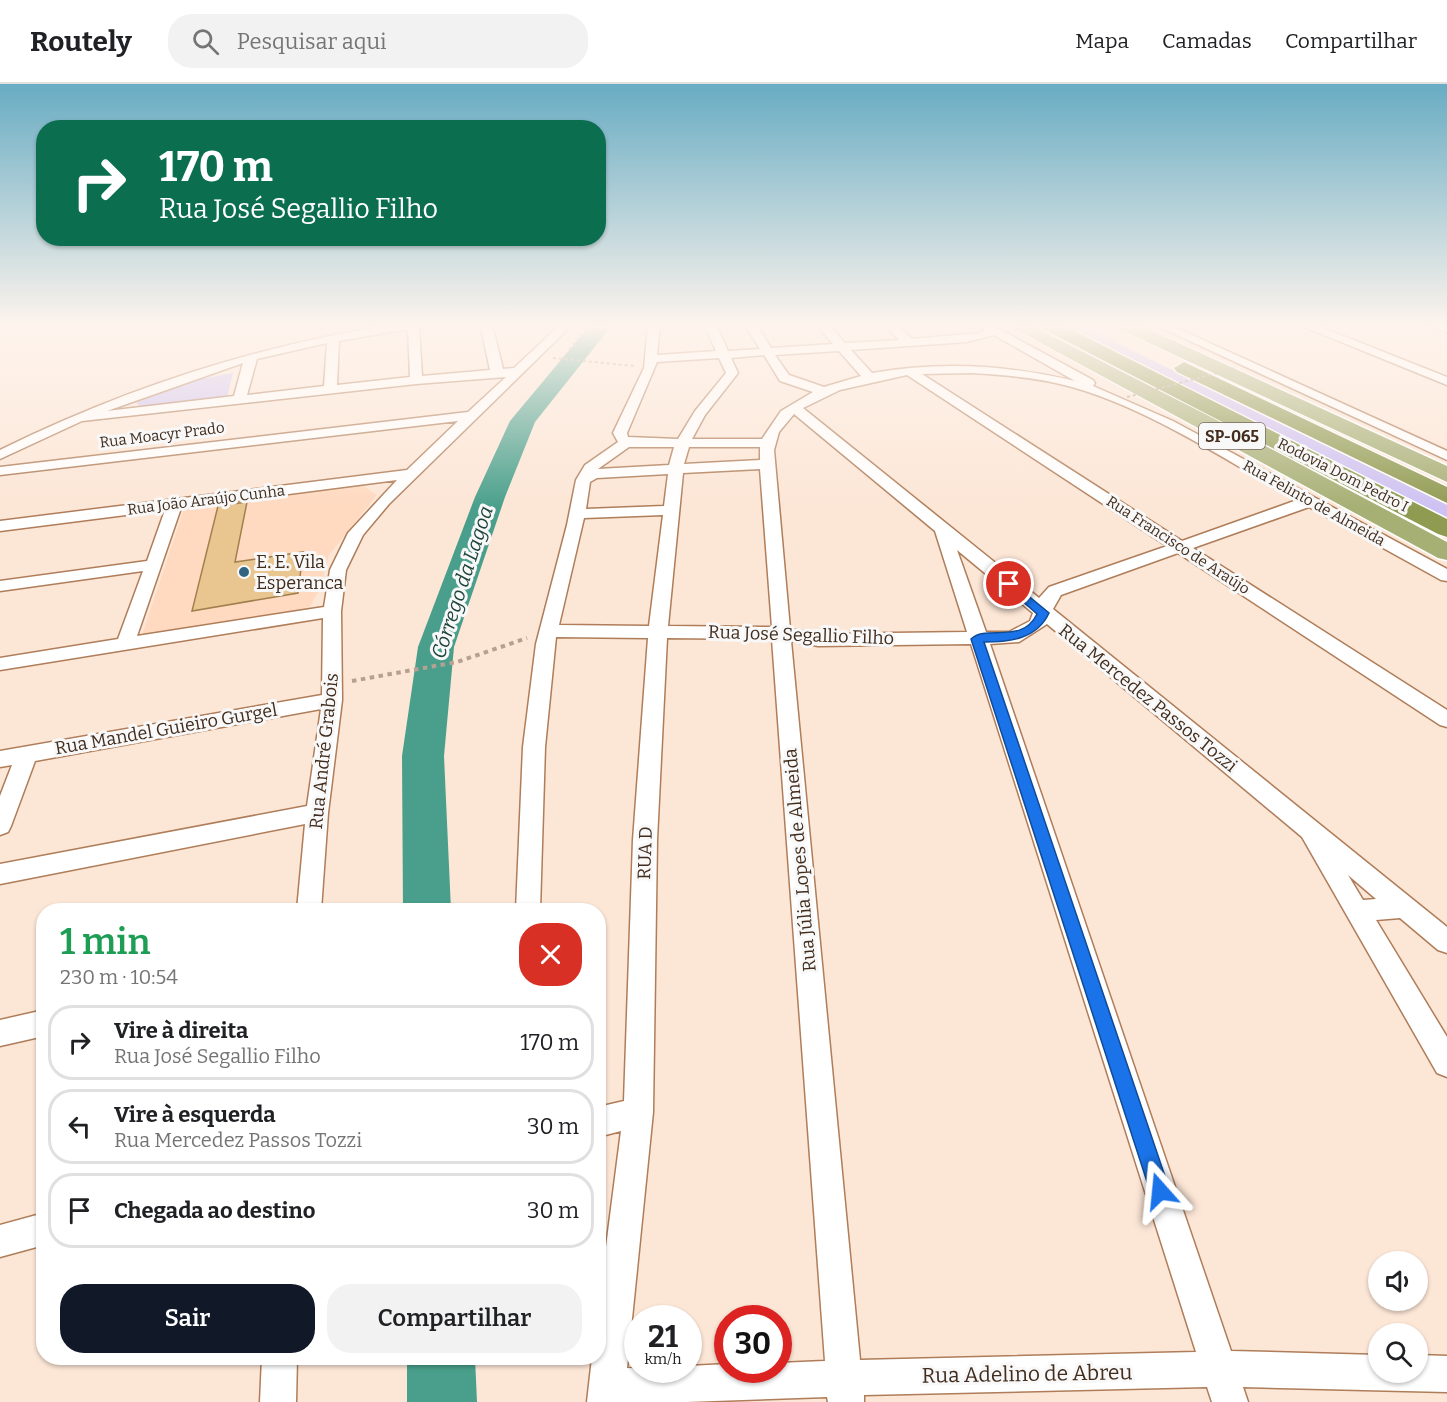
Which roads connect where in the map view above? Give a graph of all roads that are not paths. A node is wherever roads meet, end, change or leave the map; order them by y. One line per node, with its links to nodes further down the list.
1 (159, 386): 24 (street)
2 (243, 386): 21 (street)
3 (330, 386): 18 (street)
4 (369, 386): 18 (street)
5 (502, 386): 23 (street, Rua André Grabois)
6 (640, 386): 25 (street)
7 (721, 386): 26 (street, RUA D)
8 (809, 386): 19 (street)
9 (840, 386): 19 (street)
10 (931, 386): 43 (street, Rua Francisco de Araújo)
11 (1073, 386): 20 (street, Rua Felinto de Almeida)
12 (1092, 386): 20 (street)
13 (1136, 386): 44 (highway, SP-065)
14 (1167, 386): 42 (highway, Rodovia Dom Pedro I / SP-065)
15 (1219, 386): 35 (highway, Rodovia Dom Pedro I / SP-065)
16 (1254, 386): 33 (highway)
17 (1293, 386): 29 (street)
18 (330, 390): 21 (street)
19 (824, 390): 22 (street)
20 (1107, 395): 36 (street, Rua Felinto de Almeida)
21 (239, 400): 24 (street)
22 (794, 407): 27 (street); 40 (street, Rua Mercedez Passos Tozzi)
23 (471, 416): 31 (street, Rua Moacyr Prado); 32 (street, Rua André Grabois)
24 (76, 418): 28 (street)
25 (626, 443): 26 (street); 34 (street)
26 (682, 443): 27 (street); 30 (street, RUA D)
27 (767, 453): 30 (street); 52 (street, Rua Júlia Lopes de Almeida)
28 (0, 455)
29 (1447, 456)
30 (677, 468): 34 (street); 38 (street, RUA D)
31 (0, 471)
32 (412, 474): 37 (street, Rua João Araújo Cunha); 48 (street, Rua André Grabois)
33 (1447, 476)
34 (584, 478): 39 (street)
35 (1447, 496)
36 (1310, 501): 43 (street, Rua José Segallio Filho); 46 (street, Rua Felinto de Almeida)
37 (176, 504): 41 (street, Rua João Araújo Cunha); 45 (street)
38 (672, 510): 39 (street); 51 (street, RUA D)
39 (577, 514): 50 (street)
40 (941, 525): 49 (street, Rua Mercedez Passos Tozzi); 53 (street)
41 (0, 526)
42 (1447, 529)
43 (1180, 546): 49 (street, Rua José Segallio Filho); 57 (street, Rua Francisco de Araújo)
44 (1447, 552)
45 (152, 565): 47 (street); 54 (street)
46 (1447, 576)
47 (0, 586)
48 (332, 611): 54 (street); 56 (street, Rua André Grabois)
49 (1043, 613): 53 (street, Rua José Segallio Filho); 61 (street, Rua Mercedez Passos Tozzi)
50 (548, 631): 51 (street, Rua José Segallio Filho); 65 (street)
51 (658, 631): 52 (street, Rua José Segallio Filho); 72 (street, RUA D)
52 (780, 633): 53 (street, Rua José Segallio Filho); 79 (street, Rua Júlia Lopes de Almeida)
53 (977, 639): 77 (street)
54 (125, 645): 55 (street)
55 (0, 664)
56 (332, 692): 58 (street, Rua Mandel Guieiro Gurgel); 60 (street, Rua André Grabois)
57 (1447, 720)
58 (27, 754): 59 (street, Rua Mandel Guieiro Gurgel); 62 (street)
59 (0, 759)
60 (317, 813): 63 (street); 64 (street, Rua André Grabois)
61 (1305, 825): 66 (street, Rua Mercedez Passos Tozzi); 67 (street)
62 (0, 826)
63 (0, 874)
64 (310, 903)
65 (528, 903)
66 (1405, 907): 67 (street); 68 (street, Rua Mercedez Passos Tozzi)
67 (1356, 911): 71 (street)
68 (1447, 942)
69 (36, 1025): 70 (street)
70 (0, 1033)
71 (1447, 1063)
72 (638, 1112): 73 (street); 80 (street, RUA D)
73 (606, 1120)
74 (36, 1231): 75 (street)
75 (0, 1241)
76 (280, 1365): 81 (street)
77 (1219, 1369): 78 (street, Rua Adelino de Abreu); 79 (street, Rua Adelino de Abreu); 82 (street)
78 (1447, 1374)
79 (845, 1390): 80 (street, Rua Adelino de Abreu)
80 (606, 1395)
81 (278, 1402)
82 (1230, 1402)

